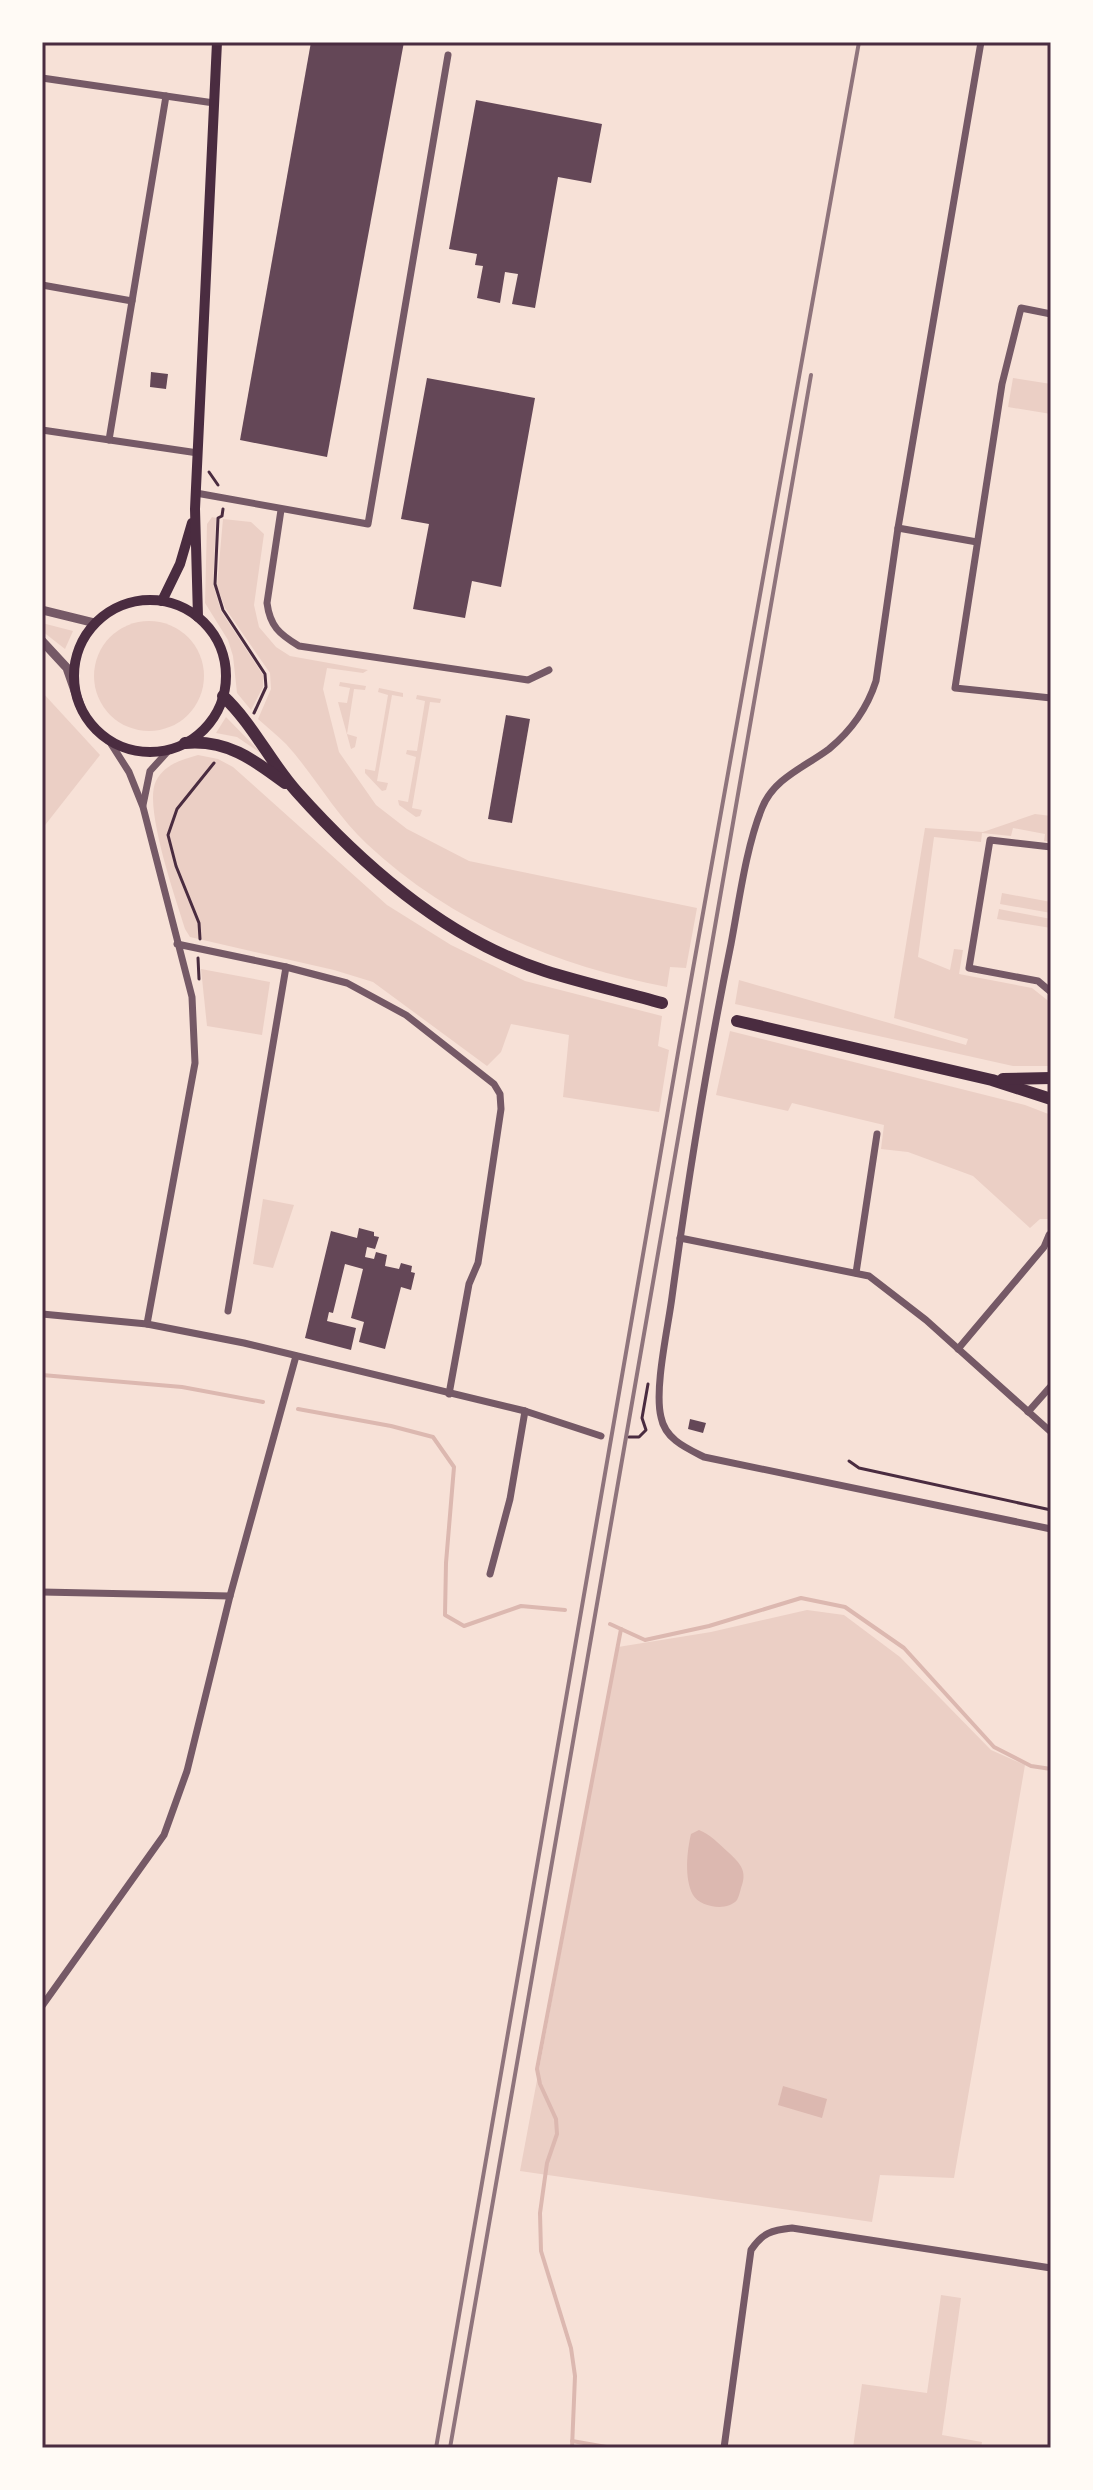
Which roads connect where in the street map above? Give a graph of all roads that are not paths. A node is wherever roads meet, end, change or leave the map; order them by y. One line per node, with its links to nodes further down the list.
1 (217, 42): 6 (main road)
2 (981, 42): 16 (street)
3 (448, 55): 15 (street)
4 (42, 78): 5 (street)
5 (166, 96): 6 (street); 8 (street)
6 (214, 103): 12 (main road)
7 (42, 285): 8 (street)
8 (132, 301): 11 (street)
9 (1051, 314): 17 (street)
10 (42, 430): 11 (street)
11 (109, 440): 12 (street)
12 (198, 453): 13 (main road)
13 (196, 493): 14 (main road); 15 (street)
14 (195, 509): 18 (main road); 20 (main road)
15 (281, 510): 23 (street)
16 (898, 528): 17 (street); 43 (street)
17 (977, 542): 25 (street)
18 (162, 601): 20 (main road); 21 (main road)
19 (42, 610): 21 (street)
20 (198, 617): 24 (main road)
21 (95, 623): 26 (main road)
22 (42, 641): 26 (street)
23 (549, 670)
24 (223, 696): 28 (main road); 30 (highway)
25 (1051, 698)
26 (81, 708): 27 (main road)
27 (108, 739): 29 (main road); 31 (street)
28 (185, 743): 29 (main road); 30 (highway)
29 (170, 749): 31 (street)
30 (294, 789): 36 (highway)
31 (143, 807): 33 (street)
32 (1051, 847): 35 (street)
33 (177, 944): 34 (street); 47 (street)
34 (286, 967): 45 (street); 51 (street)
35 (1051, 992)
36 (662, 1003)
37 (737, 1021): 39 (highway)
38 (1051, 1078): 39 (highway)
39 (992, 1080): 40 (highway)
40 (1050, 1099)
41 (877, 1134): 44 (street)
42 (1049, 1235): 48 (street)
43 (680, 1238): 44 (street); 56 (street)
44 (856, 1273): 48 (street)
45 (228, 1311)
46 (42, 1314): 47 (street)
47 (147, 1324): 49 (street)
48 (958, 1349): 53 (street)
49 (296, 1356): 51 (street); 59 (street)
50 (1051, 1386): 53 (street)
51 (449, 1394): 52 (street)
52 (525, 1411): 55 (street); 57 (street)
53 (1028, 1412): 54 (street)
54 (1051, 1432)
55 (601, 1436)
56 (1051, 1529)
57 (490, 1574)
58 (42, 1592): 59 (street)
59 (230, 1596): 60 (street)
60 (42, 2006)
61 (1051, 2268): 62 (street)
62 (724, 2448)

